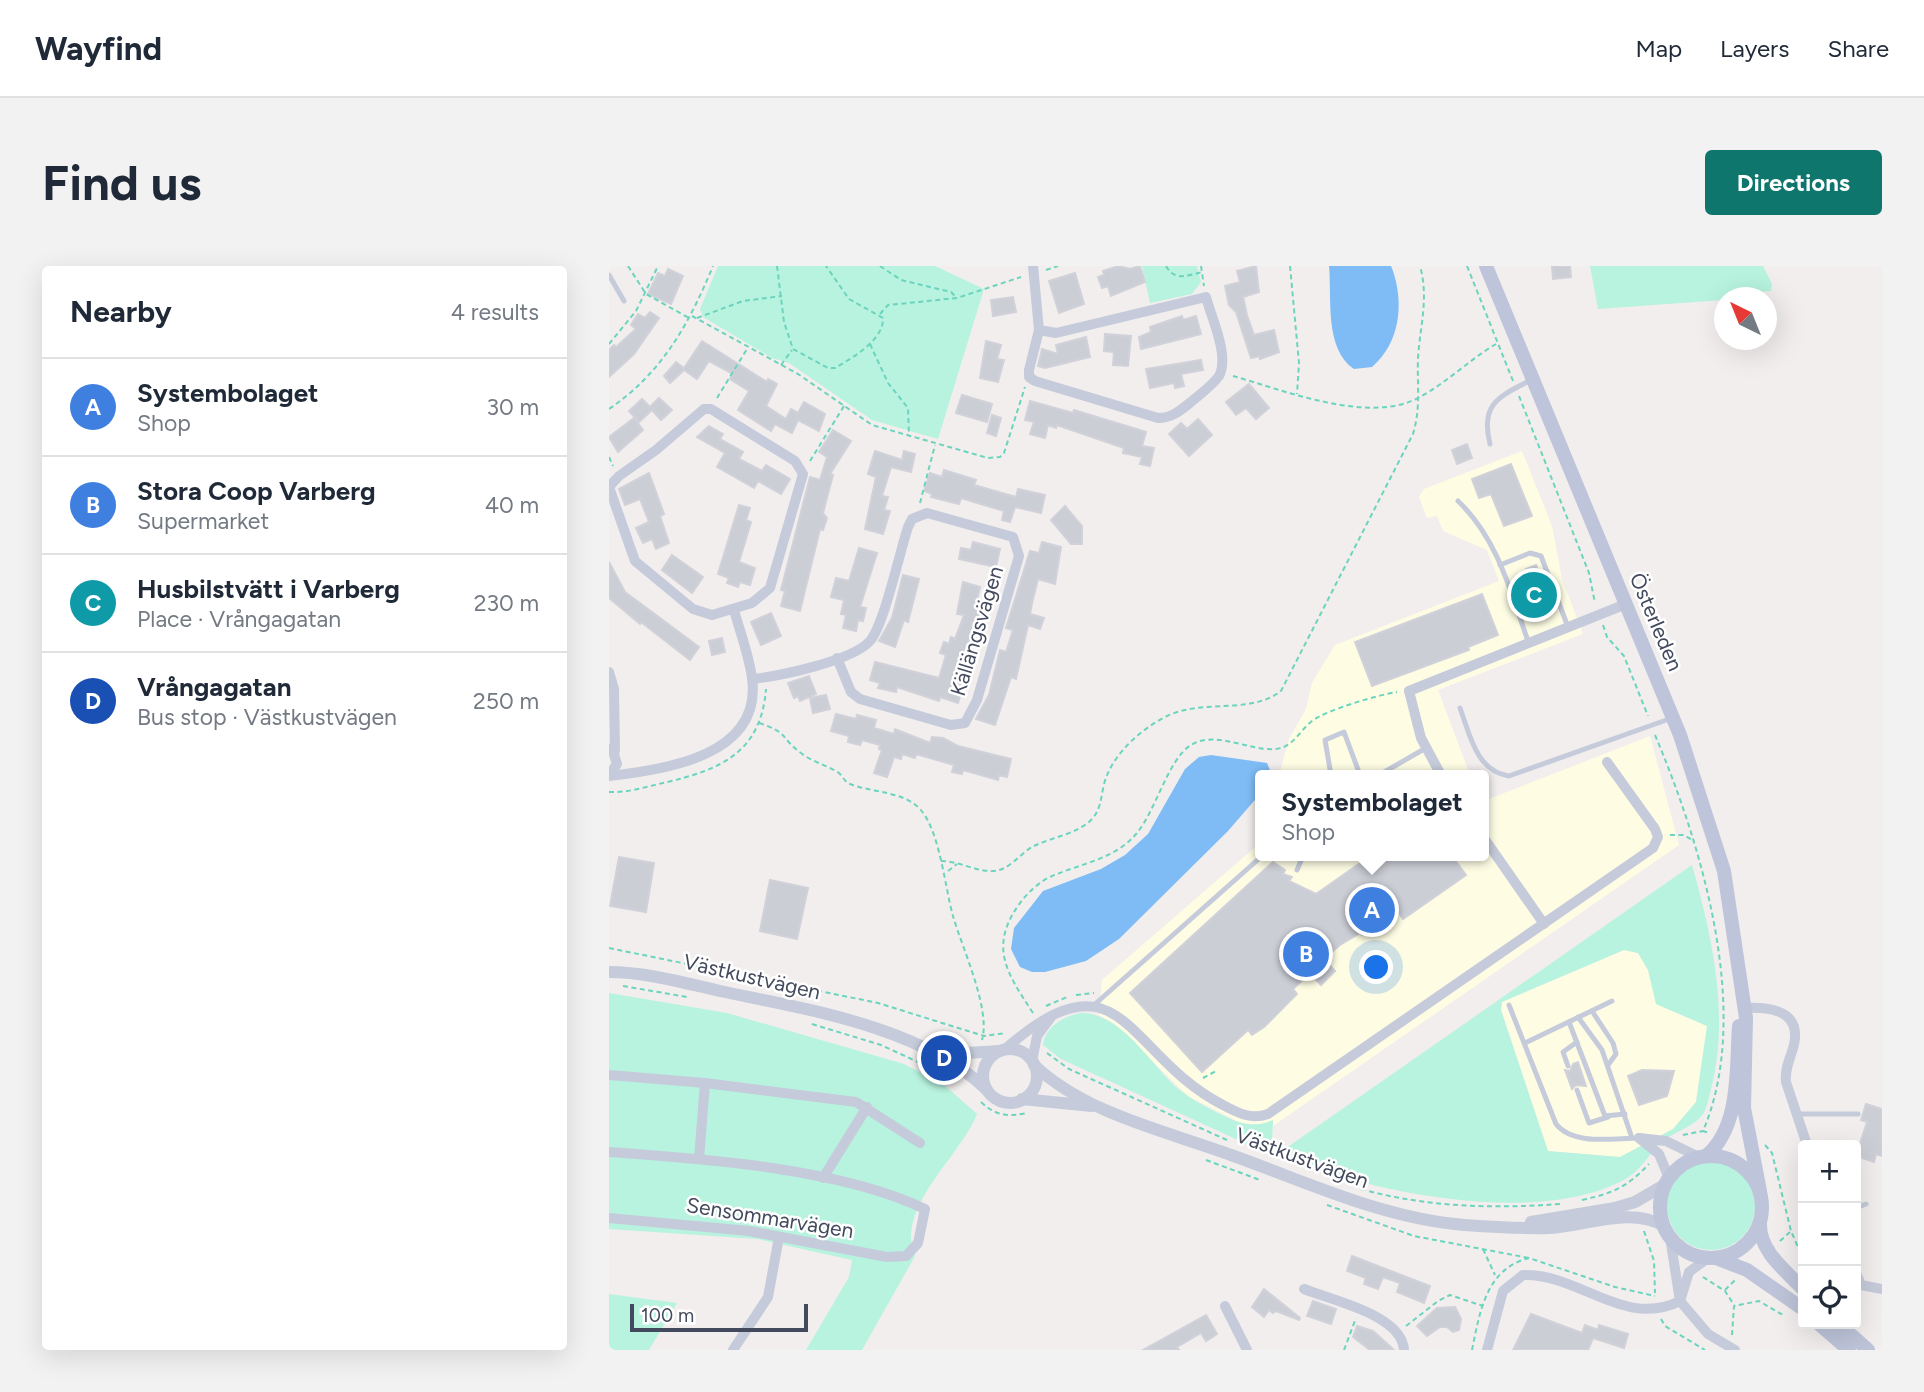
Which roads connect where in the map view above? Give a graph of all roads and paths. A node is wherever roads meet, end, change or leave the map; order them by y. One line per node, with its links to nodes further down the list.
1 (628, 266): 17 (path)
2 (658, 266): 17 (path)
3 (713, 266): 23 (path)
4 (777, 266): 18 (path)
5 (827, 266): 22 (path)
6 (880, 266): 20 (path)
7 (1058, 266): 14 (path)
8 (1166, 266): 15 (path)
9 (1201, 266): 15 (path)
10 (1290, 266): 36 (path)
11 (1420, 266): 37 (path)
12 (1467, 266): 28 (path)
13 (1486, 266): 34 (main road, Österleden)
14 (1034, 270): 20 (path); 25 (street)
15 (1203, 272): 19 (path)
16 (609, 275): 21 (lane)
17 (646, 294): 23 (path); 27 (path)
18 (783, 295): 24 (path); 30 (path)
19 (1206, 297): 25 (street); 32 (street)
20 (957, 298): 22 (path)
21 (624, 301)
22 (880, 315): 26 (path)
23 (692, 317): 24 (path); 39 (path)
24 (697, 318): 29 (path)
25 (1038, 330): 33 (street)
26 (870, 343): 30 (path); 41 (path)
27 (609, 344)
28 (1497, 344): 35 (path); 37 (path)
29 (748, 348): 31 (path); 40 (path)
30 (793, 349): 31 (path)
31 (781, 365): 38 (path)
32 (1221, 372): 33 (street); 36 (path)
33 (1029, 377): 42 (path)
34 (1532, 380): 35 (lane); 48 (main road, Österleden)
35 (1516, 388): 43 (lane); 50 (path)
36 (1297, 394): 37 (path)
37 (1420, 395): 77 (path)
38 (845, 406): 41 (path); 44 (path)
39 (609, 409)
40 (711, 409): 44 (street); 49 (street)
41 (909, 437): 42 (path)
42 (935, 444): 46 (path)
43 (1490, 444)
44 (802, 469): 49 (street)
45 (1458, 501): 47 (lane)
46 (919, 515): 53 (street); 53 (street, Källängsvägen)
47 (1500, 565): 51 (lane); 52 (lane)
48 (1626, 604): 50 (street); 58 (main road, Österleden)
49 (734, 610): 55 (street)
50 (1600, 617): 51 (street); 61 (path)
51 (1569, 628): 52 (street)
52 (1529, 644): 56 (street)
53 (837, 658): 55 (street)
54 (609, 672): 59 (street)
55 (752, 679): 69 (street)
56 (1409, 691): 62 (street); 91 (path)
57 (1460, 708): 61 (lane)
58 (1673, 717): 61 (lane); 88 (main road, Österleden)
59 (612, 723): 63 (street)
60 (759, 723): 74 (path)
61 (1652, 726): 72 (path)
62 (1426, 748): 67 (lane); 68 (street)
63 (613, 750): 69 (street); 70 (street)
64 (1607, 762): 71 (street)
65 (1330, 770): 66 (lane)
66 (1358, 770)
67 (1388, 770)
68 (1438, 770)
69 (646, 771): 70 (street)
70 (609, 776)
71 (1658, 837): 72 (path); 80 (street)
72 (1694, 841): 119 (path)
73 (1489, 845): 80 (street)
74 (941, 861): 77 (path); 79 (path)
75 (1256, 861): 86 (lane)
76 (1301, 861): 78 (lane)
77 (958, 863): 79 (path)
78 (1297, 870)
79 (946, 872): 95 (path)
80 (1544, 924): 86 (street)
81 (609, 948): 95 (path)
82 (612, 971): 99 (street, Västkustvägen)
83 (623, 986): 84 (path)
84 (691, 998)
85 (1612, 1001): 89 (lane)
86 (1094, 1005): 90 (street)
87 (1509, 1005): 98 (lane)
88 (1744, 1008): 115 (street); 120 (main road, Österleden); 123 (main road, Österleden)
89 (1592, 1011): 92 (lane); 104 (lane)
90 (1055, 1013): 96 (street); 100 (street)
91 (1033, 1014)
92 (1579, 1017): 93 (lane); 104 (lane)
93 (1569, 1022): 97 (lane); 98 (lane)
94 (812, 1024): 106 (path)
95 (983, 1036): 96 (path); 102 (path)
96 (1019, 1037): 101 (street)
97 (1577, 1042): 105 (lane); 118 (lane)
98 (1525, 1043): 121 (lane)
99 (913, 1044): 102 (street, Västkustvägen); 110 (street, Västkustvägen)
100 (1034, 1045): 103 (street); 122 (path)
101 (1002, 1050): 102 (street, Västkustvägen); 103 (street, Västkustvägen); 110 (street)
102 (978, 1053)
103 (1033, 1063): 111 (street); 113 (street, Västkustvägen)
104 (1608, 1065): 117 (lane)
105 (1568, 1066)
106 (945, 1074)
107 (609, 1075): 108 (street)
108 (705, 1083): 112 (street); 131 (street)
109 (1577, 1090): 118 (lane)
110 (982, 1094): 111 (street, Västkustvägen); 114 (path)
111 (1022, 1099): 113 (street, Västkustvägen)
112 (867, 1107): 125 (street); 132 (street)
113 (1098, 1107): 145 (street, Västkustvägen)
114 (1033, 1112)
115 (1796, 1114): 116 (lane); 124 (street)
116 (1858, 1114)
117 (1625, 1115): 118 (lane); 121 (lane)
118 (1608, 1117)
119 (1703, 1131): 120 (path); 126 (path)
120 (1724, 1136): 130 (main road, Österleden)
121 (1636, 1138): 126 (street); 128 (street)
122 (1228, 1140)
123 (1748, 1140): 136 (main road, Österleden); 148 (path)
124 (1805, 1140)
125 (920, 1143)
126 (1671, 1143): 130 (street)
127 (609, 1152): 131 (street)
128 (1659, 1154): 133 (street); 137 (path)
129 (1196, 1157): 134 (path)
130 (1704, 1157): 133 (main road); 136 (main road)
131 (699, 1159): 132 (street)
132 (823, 1178): 147 (street, Sensommarvägen)
133 (1668, 1181): 145 (street, Västkustvägen); 146 (main road)
134 (1268, 1183)
135 (1352, 1186): 139 (path)
136 (1760, 1191): 144 (main road)
137 (1582, 1200)
138 (1318, 1201): 149 (path)
139 (1570, 1203)
140 (1866, 1204): 141 (lane)
141 (1861, 1206)
142 (1639, 1216): 145 (street, Västkustvägen); 146 (street, Västkustvägen); 157 (path)
143 (609, 1218): 147 (street, Sensommarvägen)
144 (1760, 1223): 151 (main road); 153 (main road)
145 (1496, 1227)
146 (1667, 1231): 151 (main road); 158 (street)
147 (779, 1237): 168 (street)
148 (1798, 1247)
149 (1483, 1249): 150 (path); 152 (path)
150 (1528, 1258)
151 (1712, 1258): 158 (street); 161 (main road)
152 (1496, 1276)
153 (1798, 1284)
154 (1861, 1285): 156 (street)
155 (1304, 1289): 163 (street)
156 (1882, 1289)
157 (1655, 1294)
158 (1680, 1301): 162 (street); 167 (street)
159 (1224, 1306): 169 (street)
160 (1484, 1306): 166 (path)
161 (1796, 1308): 167 (path)
162 (1658, 1310): 172 (street); 173 (path)
163 (1359, 1311): 166 (street); 170 (path)
164 (1825, 1329): 174 (main road)
165 (1845, 1329): 175 (main road)
166 (1398, 1331): 171 (street)
167 (1733, 1349)
168 (733, 1350)
169 (1247, 1350)
170 (1344, 1350)
171 (1404, 1350)
172 (1487, 1350)
173 (1705, 1350)
174 (1849, 1350)
175 (1868, 1350)

